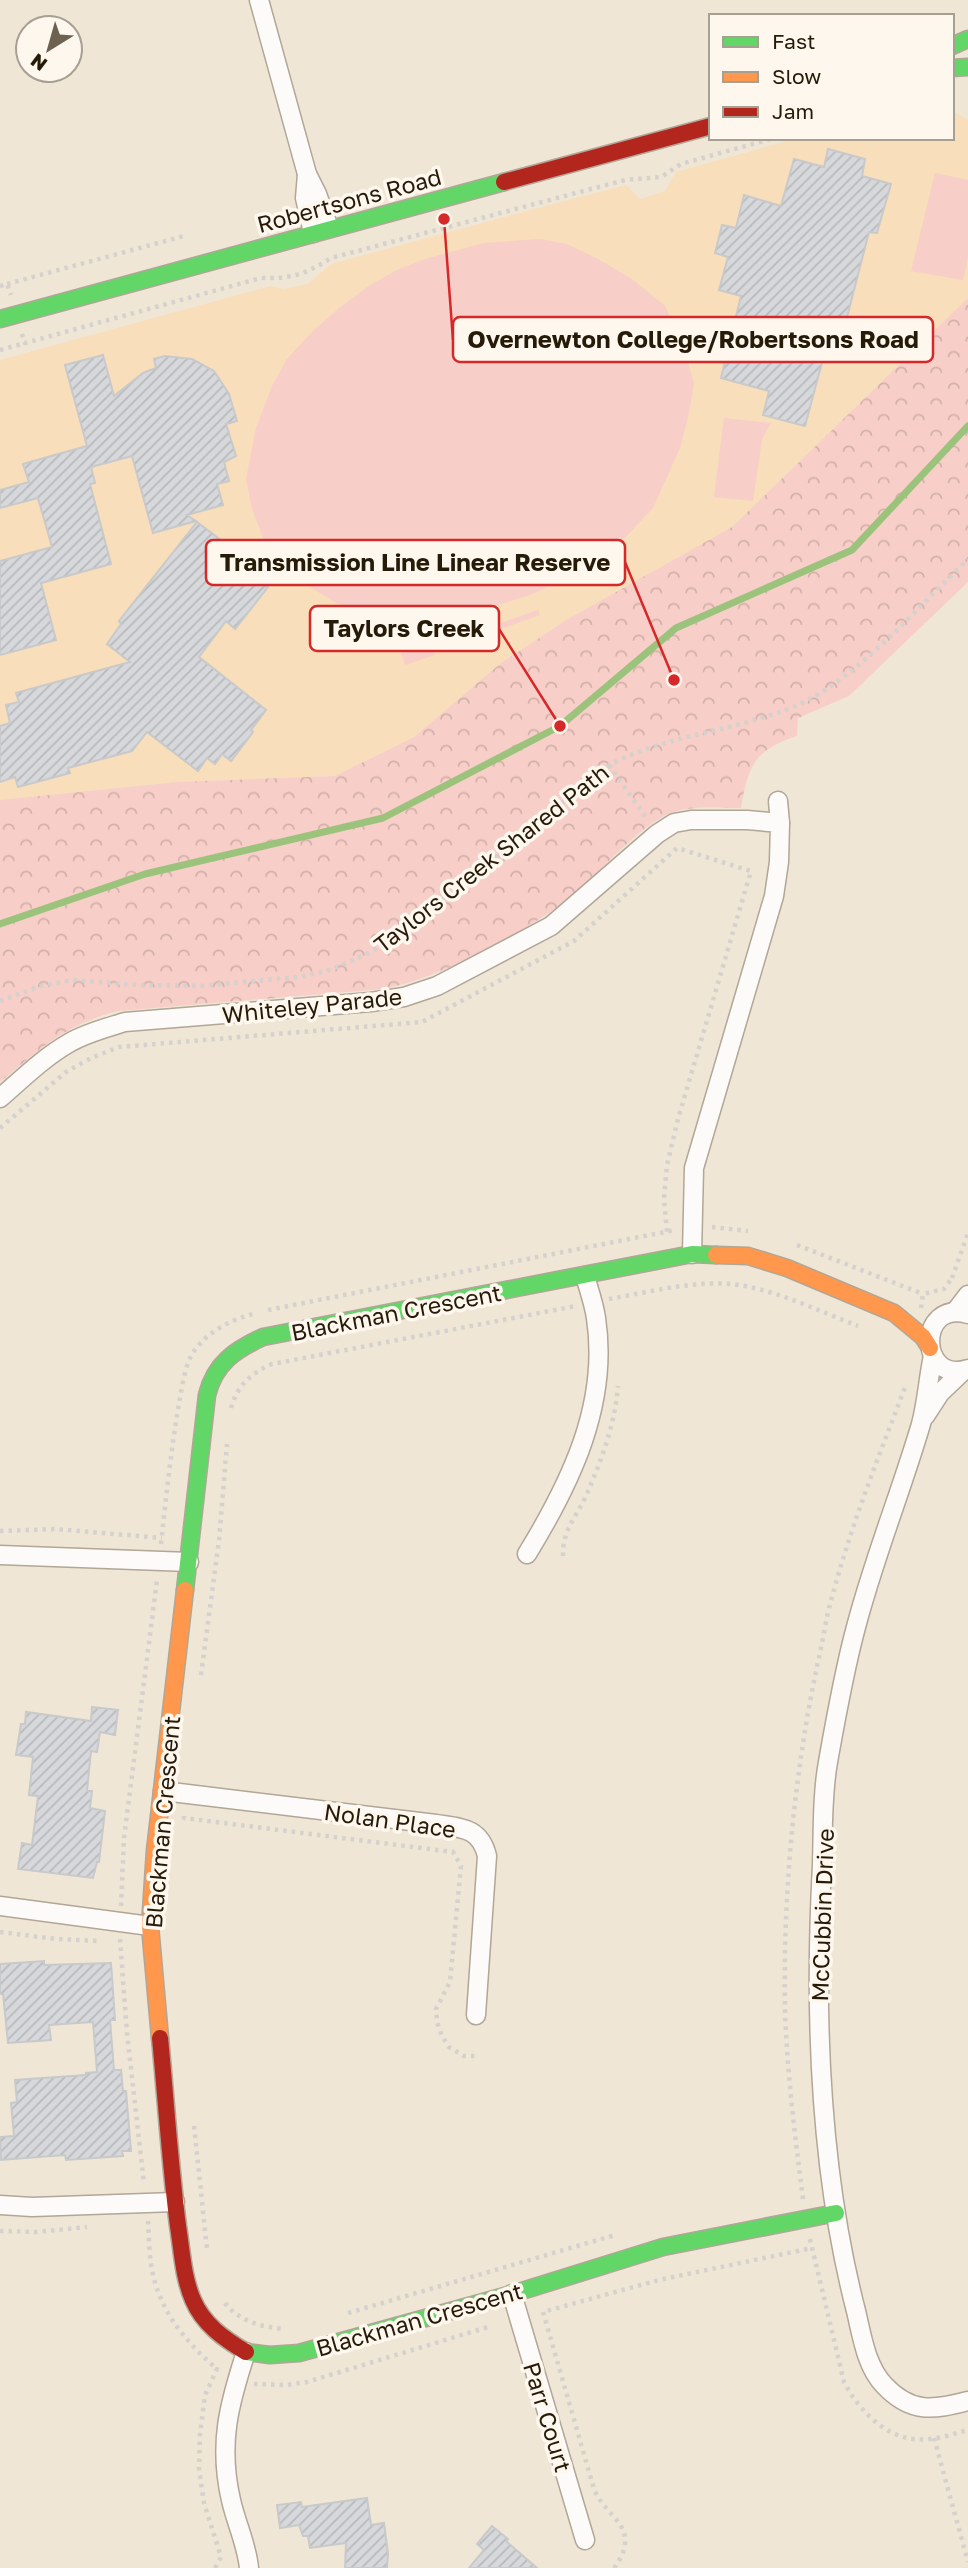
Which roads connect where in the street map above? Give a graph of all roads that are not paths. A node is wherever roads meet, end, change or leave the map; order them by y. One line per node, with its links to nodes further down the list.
1 (259, 0): 3 (street)
2 (709, 127): 3 (street, Robertsons Road)
3 (321, 230): 4 (street, Robertsons Road)
4 (0, 319)
5 (778, 801): 6 (street)
6 (780, 823): 7 (street, Whiteley Parade); 8 (street)
7 (0, 1098)
8 (692, 1254): 9 (street, Blackman Crescent); 11 (street, Blackman Crescent)
9 (585, 1276): 16 (street); 18 (street, Blackman Crescent)
10 (964, 1288): 12 (street)
11 (894, 1313): 12 (street, Blackman Crescent); 13 (street, Blackman Crescent)
12 (957, 1313): 13 (street, McCubbin Drive)
13 (931, 1352): 14 (street); 15 (street, McCubbin Drive)
14 (965, 1370): 15 (street, McCubbin Drive)
15 (921, 1422): 25 (street, McCubbin Drive)
16 (527, 1554)
17 (0, 1555): 18 (street)
18 (189, 1562): 19 (street, Blackman Crescent)
19 (163, 1791): 21 (street, Blackman Crescent); 22 (street, Nolan Place)
20 (0, 1906): 21 (street)
21 (150, 1926): 23 (street, Blackman Crescent)
22 (476, 2015)
23 (175, 2202): 24 (street); 27 (street, Blackman Crescent)
24 (0, 2205)
25 (836, 2213): 26 (street, Blackman Crescent); 28 (street, McCubbin Drive)
26 (512, 2294): 27 (street, Blackman Crescent); 29 (street, Parr Court)
27 (246, 2352): 30 (street)
28 (968, 2401)
29 (585, 2540)
30 (249, 2568)

